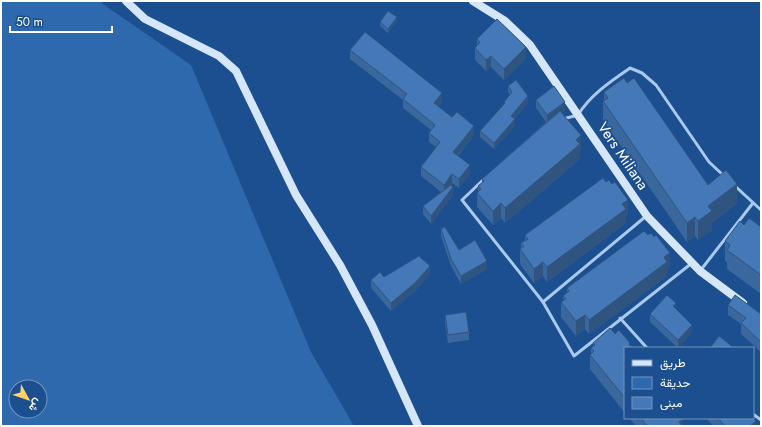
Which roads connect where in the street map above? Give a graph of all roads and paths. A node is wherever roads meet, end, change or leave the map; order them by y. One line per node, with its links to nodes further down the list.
1 (126, 1): 17 (street)
2 (474, 1): 3 (street, Vers Miliana)
3 (578, 115): 4 (lane); 5 (lane); 10 (street, Vers Miliana)
4 (562, 120)
5 (725, 177)
6 (485, 179): 13 (lane)
7 (731, 182): 8 (lane)
8 (753, 203): 9 (lane); 12 (lane)
9 (761, 210)
10 (647, 216): 11 (street, Vers Miliana); 13 (lane)
11 (692, 263): 12 (street, Vers Miliana); 15 (lane)
12 (700, 271): 14 (street, Vers Miliana)
13 (542, 302): 15 (lane)
14 (749, 307)
15 (620, 318): 16 (lane)
16 (646, 347)
17 (418, 426)

